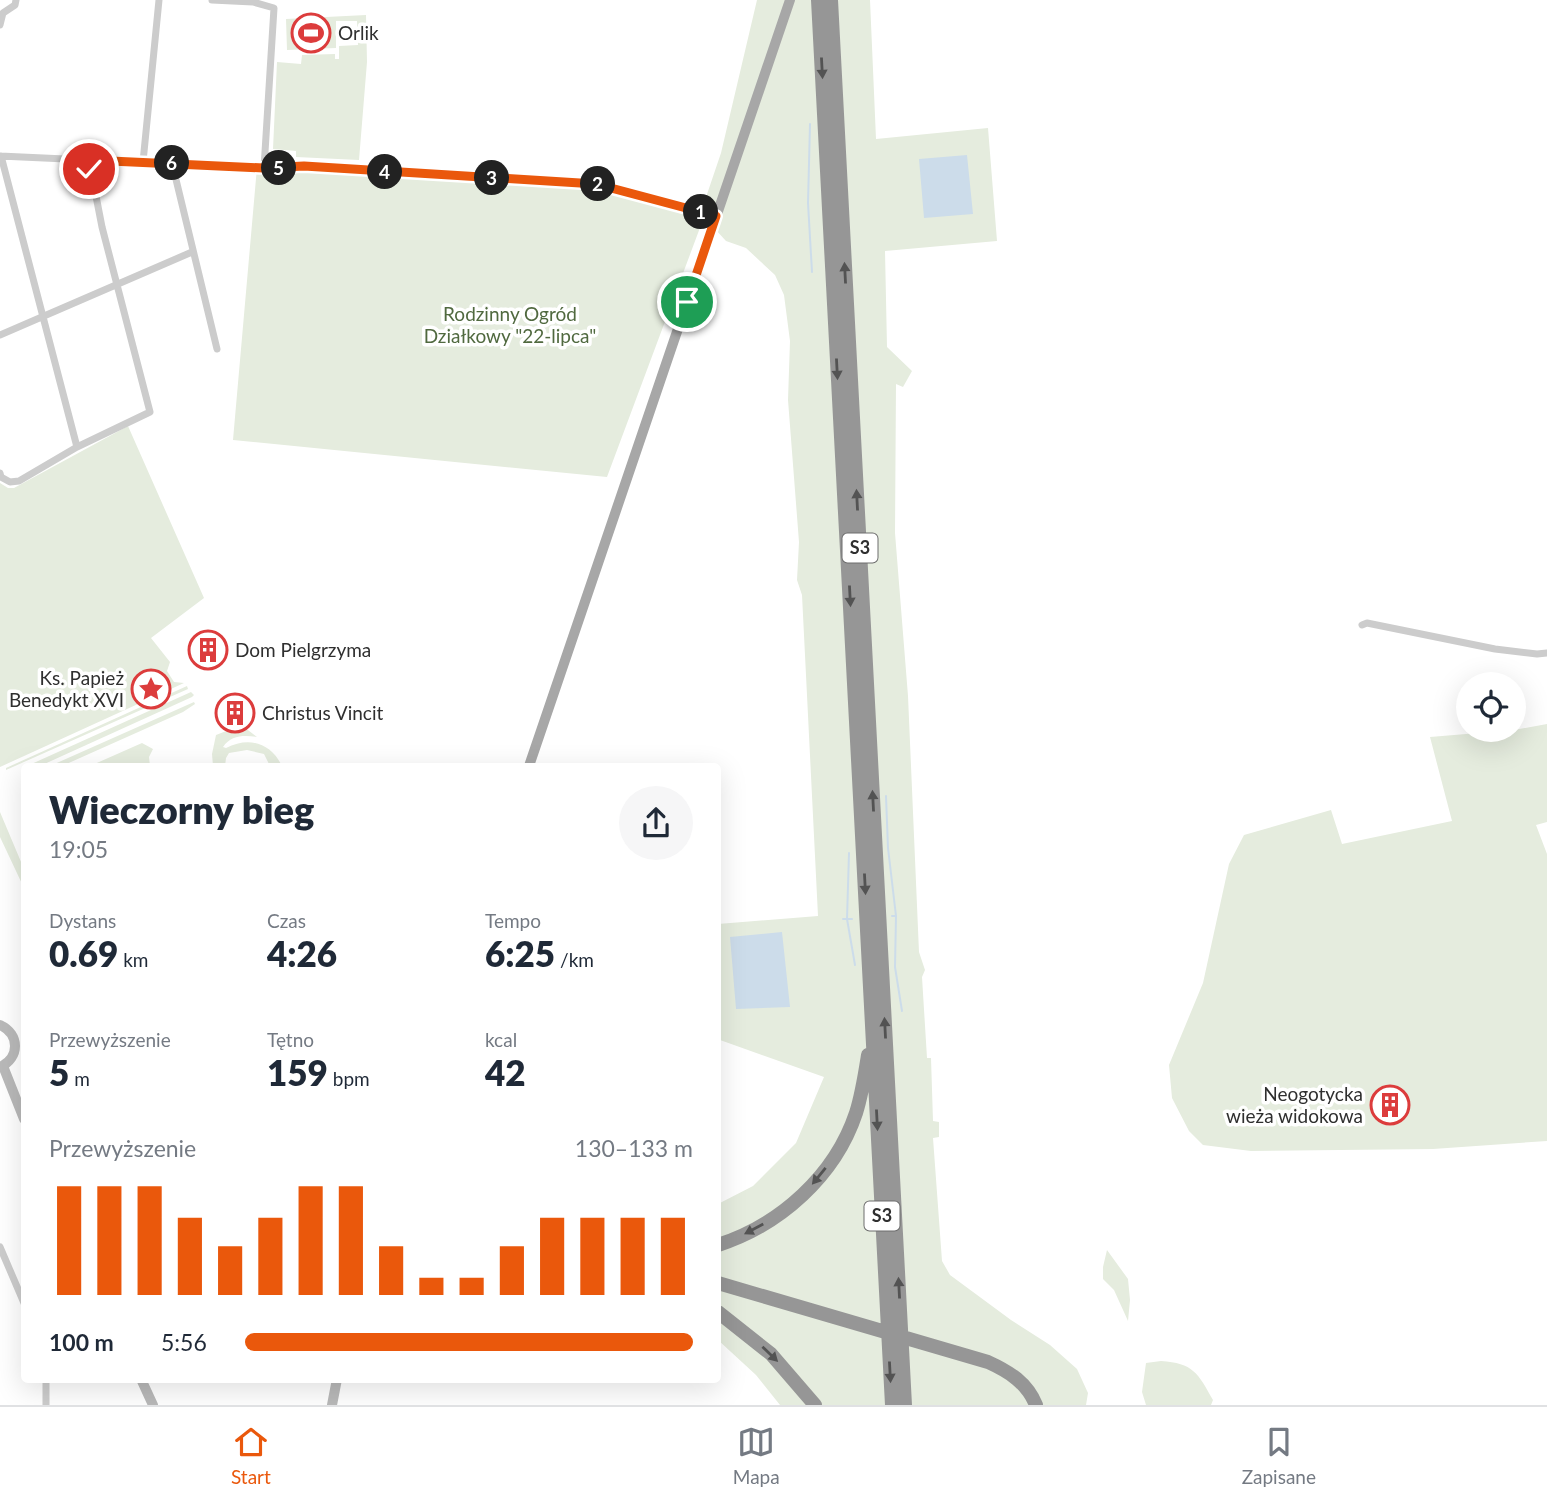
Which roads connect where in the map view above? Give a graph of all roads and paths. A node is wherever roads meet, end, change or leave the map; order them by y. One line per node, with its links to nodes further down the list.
1 (16, 0): 7 (street)
2 (159, 0): 11 (street)
3 (212, 0): 13 (street)
4 (790, 0): 14 (main road)
5 (818, 0): 26 (highway, S3, one-way to 26)
6 (831, 0): 45 (highway, S3, one-way to 6)
7 (2, 12): 8 (street)
8 (0, 25)
9 (1, 156): 10 (street); 17 (street)
10 (89, 160): 11 (street); 16 (street)
11 (143, 162): 12 (street)
12 (172, 163): 13 (street); 15 (street)
13 (264, 168): 14 (street)
14 (716, 216): 24 (main road)
15 (192, 252): 16 (street); 19 (street)
16 (117, 284): 17 (street); 20 (street)
17 (43, 316): 18 (street); 20 (street)
18 (0, 335)
19 (217, 349)
20 (77, 447): 21 (street)
21 (0, 473)
22 (1362, 625): 23 (street)
23 (1547, 653)
24 (530, 763)
25 (0, 1025): 27 (main road)
26 (872, 1027): 29 (highway, one-way to 29); 44 (highway, S3, one-way to 44)
27 (2, 1066): 28 (main road)
28 (21, 1112)
29 (721, 1244)
30 (0, 1247): 33 (street)
31 (721, 1284): 35 (highway)
32 (721, 1291): 35 (highway)
33 (21, 1296)
34 (721, 1314): 43 (highway, one-way to 43)
35 (863, 1330): 36 (highway)
36 (926, 1349): 46 (highway); 47 (highway)
37 (46, 1383): 40 (street)
38 (143, 1383): 41 (main road)
39 (336, 1383): 42 (main road)
40 (46, 1405)
41 (153, 1405)
42 (332, 1405)
43 (815, 1405)
44 (892, 1405)
45 (905, 1405)
46 (1027, 1405)
47 (1036, 1405)

